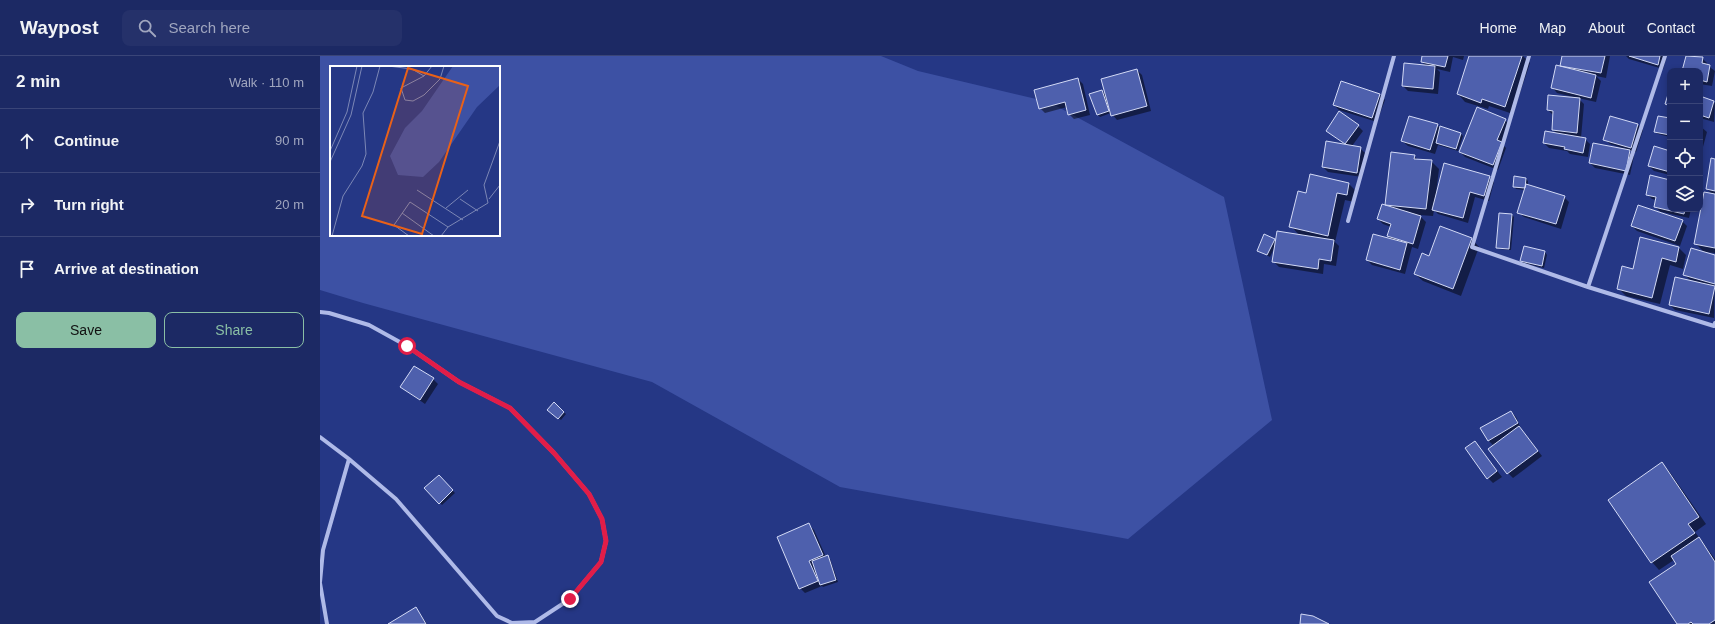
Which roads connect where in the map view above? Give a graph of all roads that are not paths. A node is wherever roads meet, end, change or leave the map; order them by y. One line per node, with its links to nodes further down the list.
1 (1394, 56): 4 (street)
2 (1529, 56): 5 (street)
3 (1665, 56): 5 (street)
4 (1348, 221)
5 (1588, 287): 7 (street)
6 (320, 312): 9 (street)
7 (1715, 322)
8 (320, 437): 9 (street)
9 (349, 459): 10 (street)
10 (320, 582): 11 (street)
11 (327, 624)

